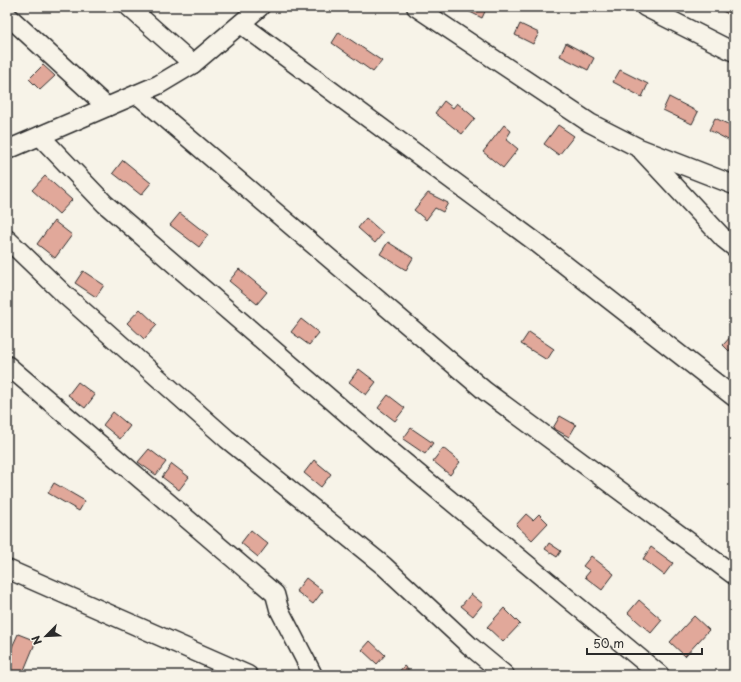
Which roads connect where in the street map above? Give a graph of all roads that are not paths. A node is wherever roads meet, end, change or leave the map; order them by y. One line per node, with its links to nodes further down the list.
1 (129, 7): 8 (street)
2 (260, 7): 6 (street)
3 (416, 7): 13 (street)
4 (644, 7): 7 (street)
5 (7, 15): 10 (street)
6 (241, 24): 8 (street); 18 (street)
7 (734, 52)
8 (193, 64): 9 (street)
9 (137, 94): 10 (street); 20 (street)
10 (107, 107): 11 (street)
11 (40, 136): 12 (street); 24 (street)
12 (11, 143)
13 (639, 148): 14 (street); 16 (street)
14 (734, 185)
15 (7, 239): 23 (street)
16 (734, 248)
17 (7, 365): 22 (street)
18 (734, 397)
19 (7, 569): 21 (street)
20 (734, 575)
21 (248, 675)
22 (313, 675)
23 (505, 675)
24 (660, 675)

